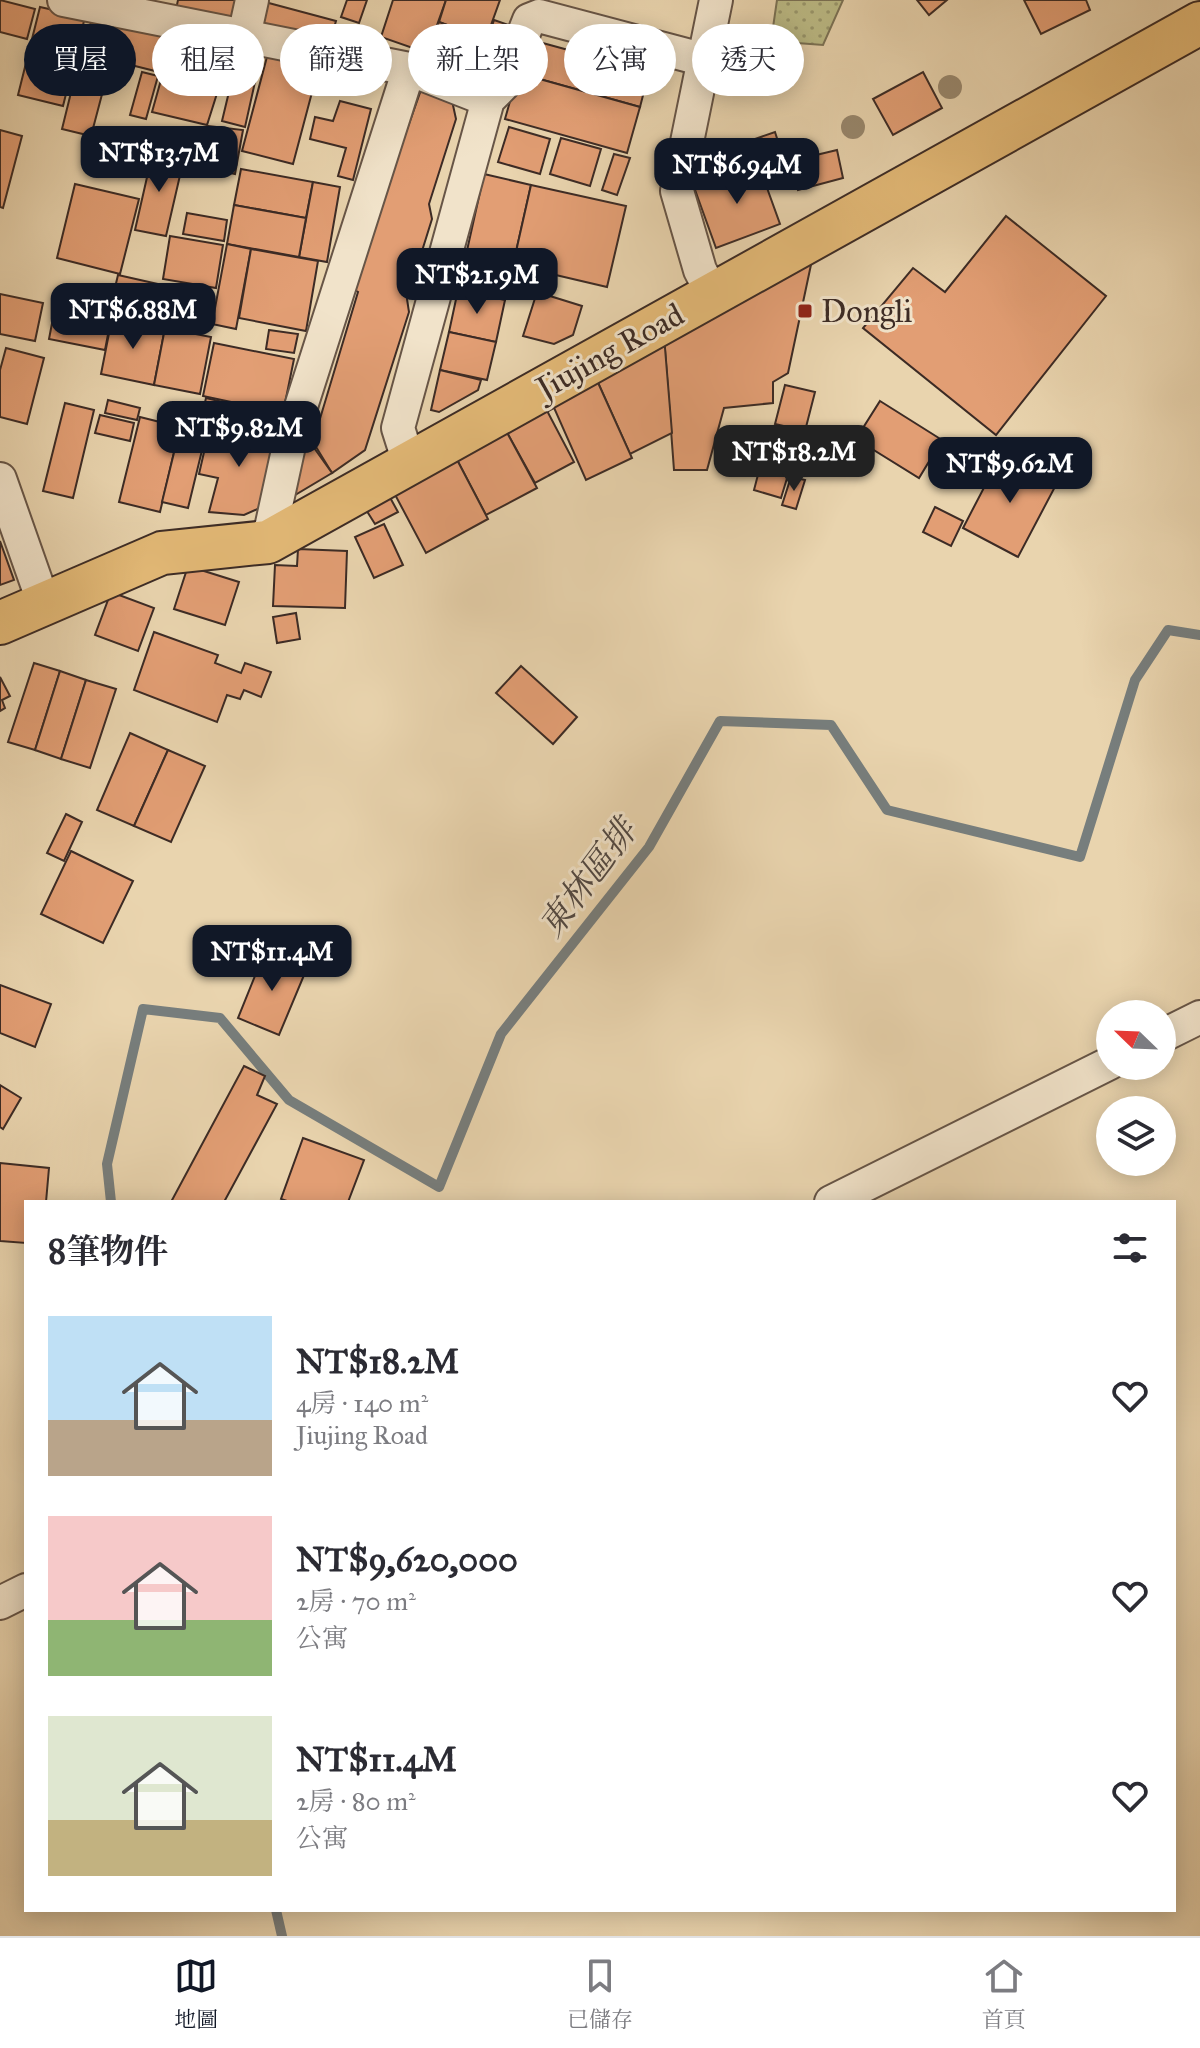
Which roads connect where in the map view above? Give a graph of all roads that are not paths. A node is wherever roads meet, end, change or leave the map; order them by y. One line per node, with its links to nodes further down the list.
1 (64, 0): 5 (street)
2 (252, 0): 6 (street)
3 (716, 0): 7 (street)
4 (1200, 23): 15 (main road, Jiujing Road)
5 (184, 24)
6 (247, 24)
7 (712, 24)
8 (264, 40): 10 (street)
9 (692, 57): 14 (street)
10 (408, 69)
11 (408, 72): 18 (street)
12 (478, 96): 14 (street)
13 (697, 96): 15 (street)
14 (488, 100): 16 (street)
15 (713, 295): 16 (main road, Jiujing Road)
16 (413, 461): 18 (main road, Jiujing Road)
17 (0, 479): 19 (street)
18 (268, 542): 19 (main road, Jiujing Road)
19 (44, 604): 20 (main road, Jiujing Road)
20 (0, 623)
21 (1200, 1017): 22 (street)
22 (1176, 1029)
23 (1096, 1070): 24 (street)
24 (835, 1200)
25 (24, 1591): 26 (street)
26 (0, 1603)

